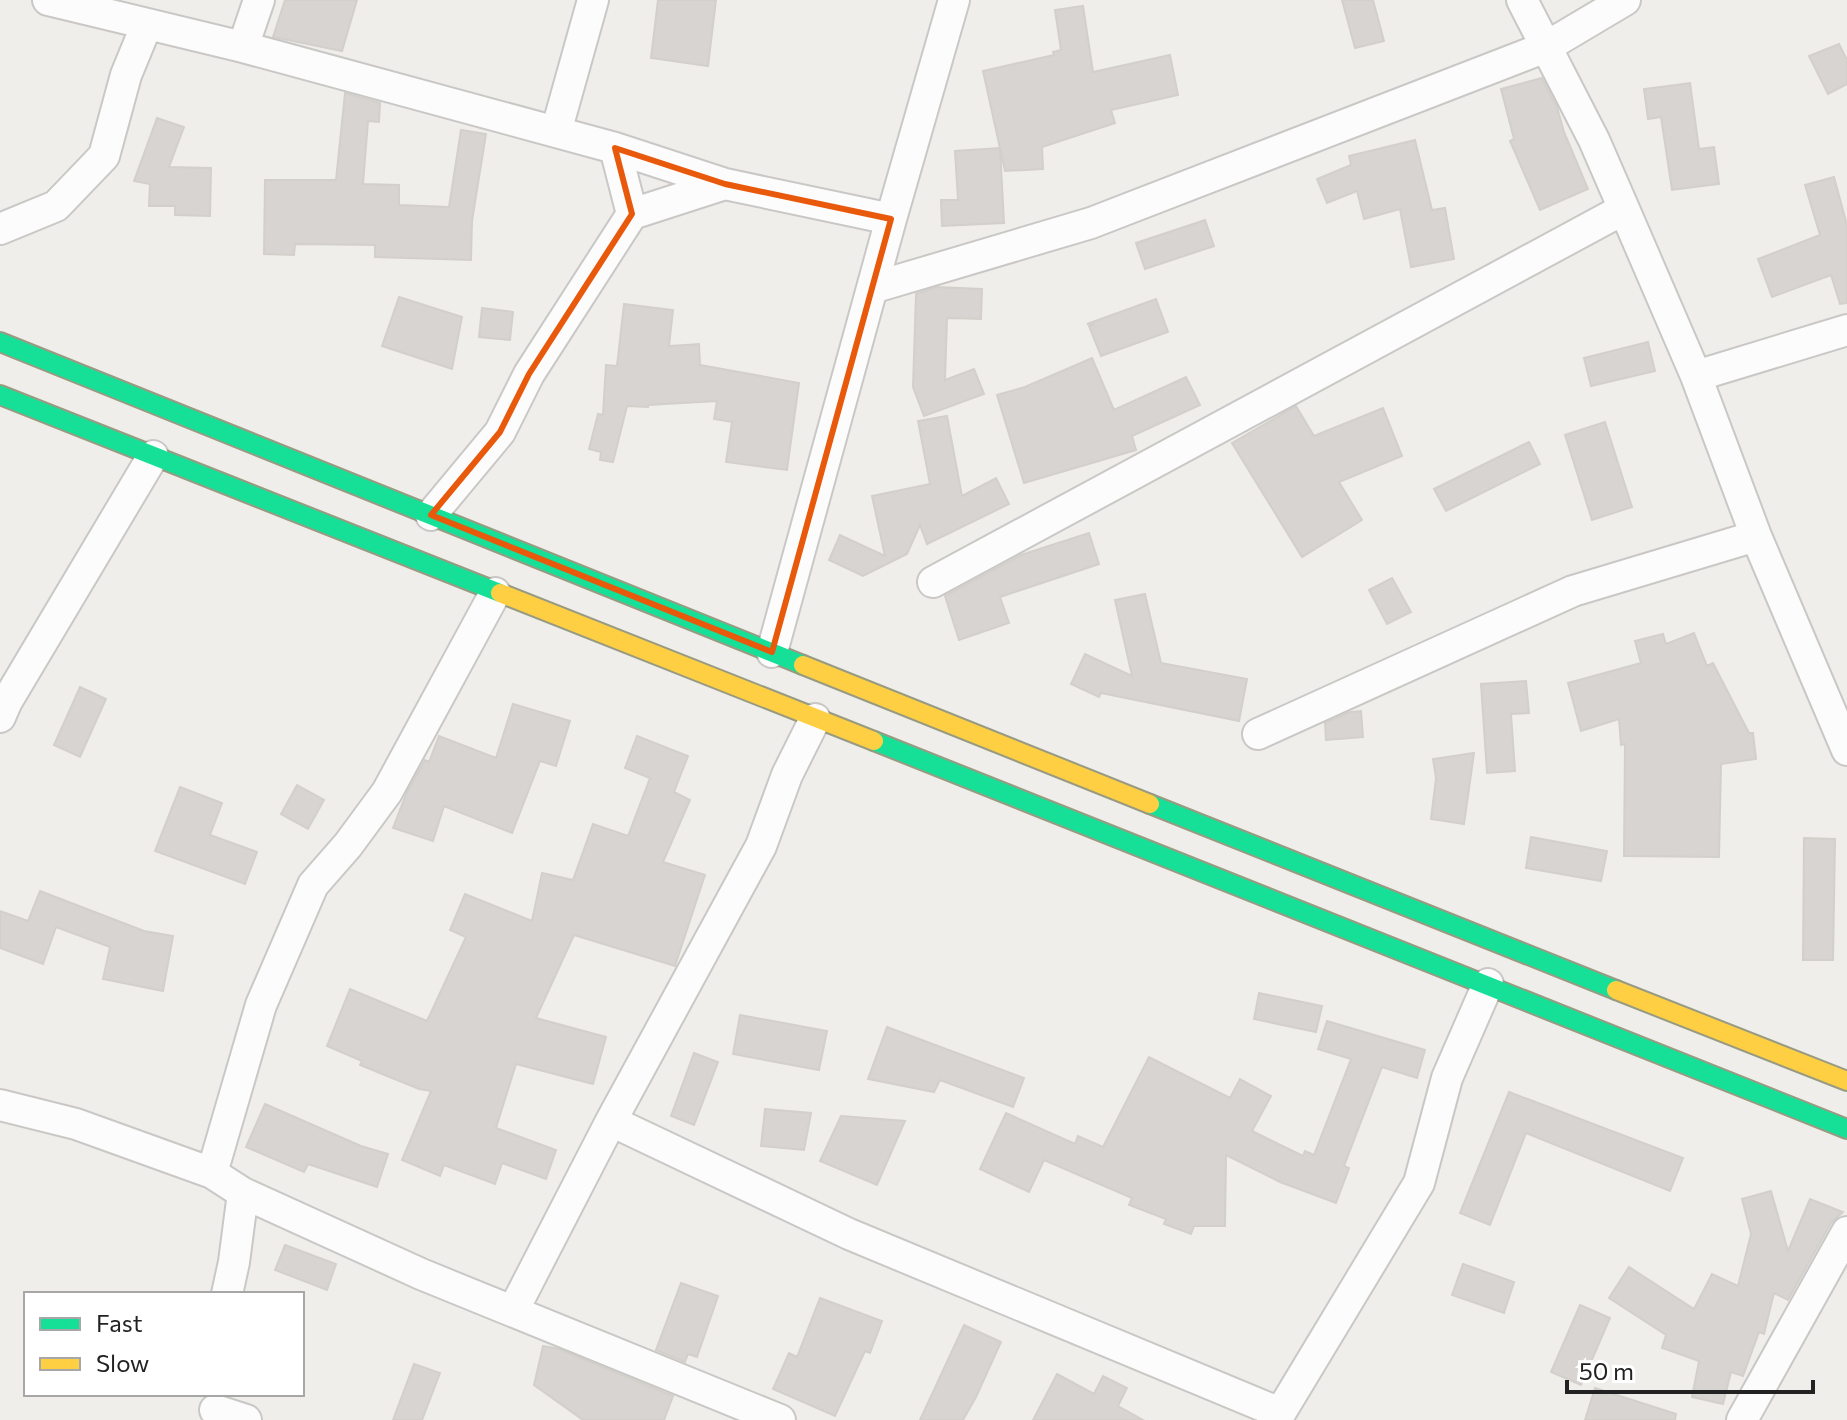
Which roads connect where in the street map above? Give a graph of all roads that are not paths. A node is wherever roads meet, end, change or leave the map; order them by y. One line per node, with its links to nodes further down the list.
1 (48, 0): 7 (street)
2 (259, 0): 8 (street)
3 (593, 0): 10 (street)
4 (954, 0): 15 (street)
5 (1522, 0): 9 (street)
6 (1625, 0): 9 (street)
7 (147, 24): 8 (street); 16 (street)
8 (243, 47): 10 (street)
9 (1546, 47): 13 (street); 17 (street)
10 (556, 132): 11 (street)
11 (615, 148): 12 (street); 14 (street)
12 (725, 184): 14 (street); 15 (street)
13 (1624, 209): 20 (street); 25 (street)
14 (632, 214): 23 (street)
15 (891, 219): 17 (street)
16 (0, 229)
17 (872, 288): 27 (street)
18 (1847, 330): 20 (street)
19 (0, 342): 23 (main road)
20 (1696, 376): 24 (street)
21 (0, 395): 22 (main road)
22 (153, 456): 26 (main road); 28 (street)
23 (431, 515): 27 (main road)
24 (1756, 536): 30 (street); 31 (street)
25 (933, 582)
26 (495, 593): 29 (main road); 37 (street)
27 (772, 652): 33 (main road)
28 (0, 717)
29 (815, 719): 32 (main road); 35 (street)
30 (1258, 734)
31 (1847, 750)
32 (1488, 984): 36 (main road); 43 (street)
33 (1847, 1081)
34 (0, 1105): 37 (street)
35 (611, 1121): 41 (street); 43 (street)
36 (1847, 1129)
37 (212, 1173): 38 (street)
38 (243, 1193): 40 (street); 41 (street)
39 (1847, 1232): 46 (street)
40 (227, 1292)
41 (513, 1311): 45 (street)
42 (215, 1408): 44 (street)
43 (1278, 1416)
44 (246, 1420)
45 (780, 1420)
46 (1742, 1420)

